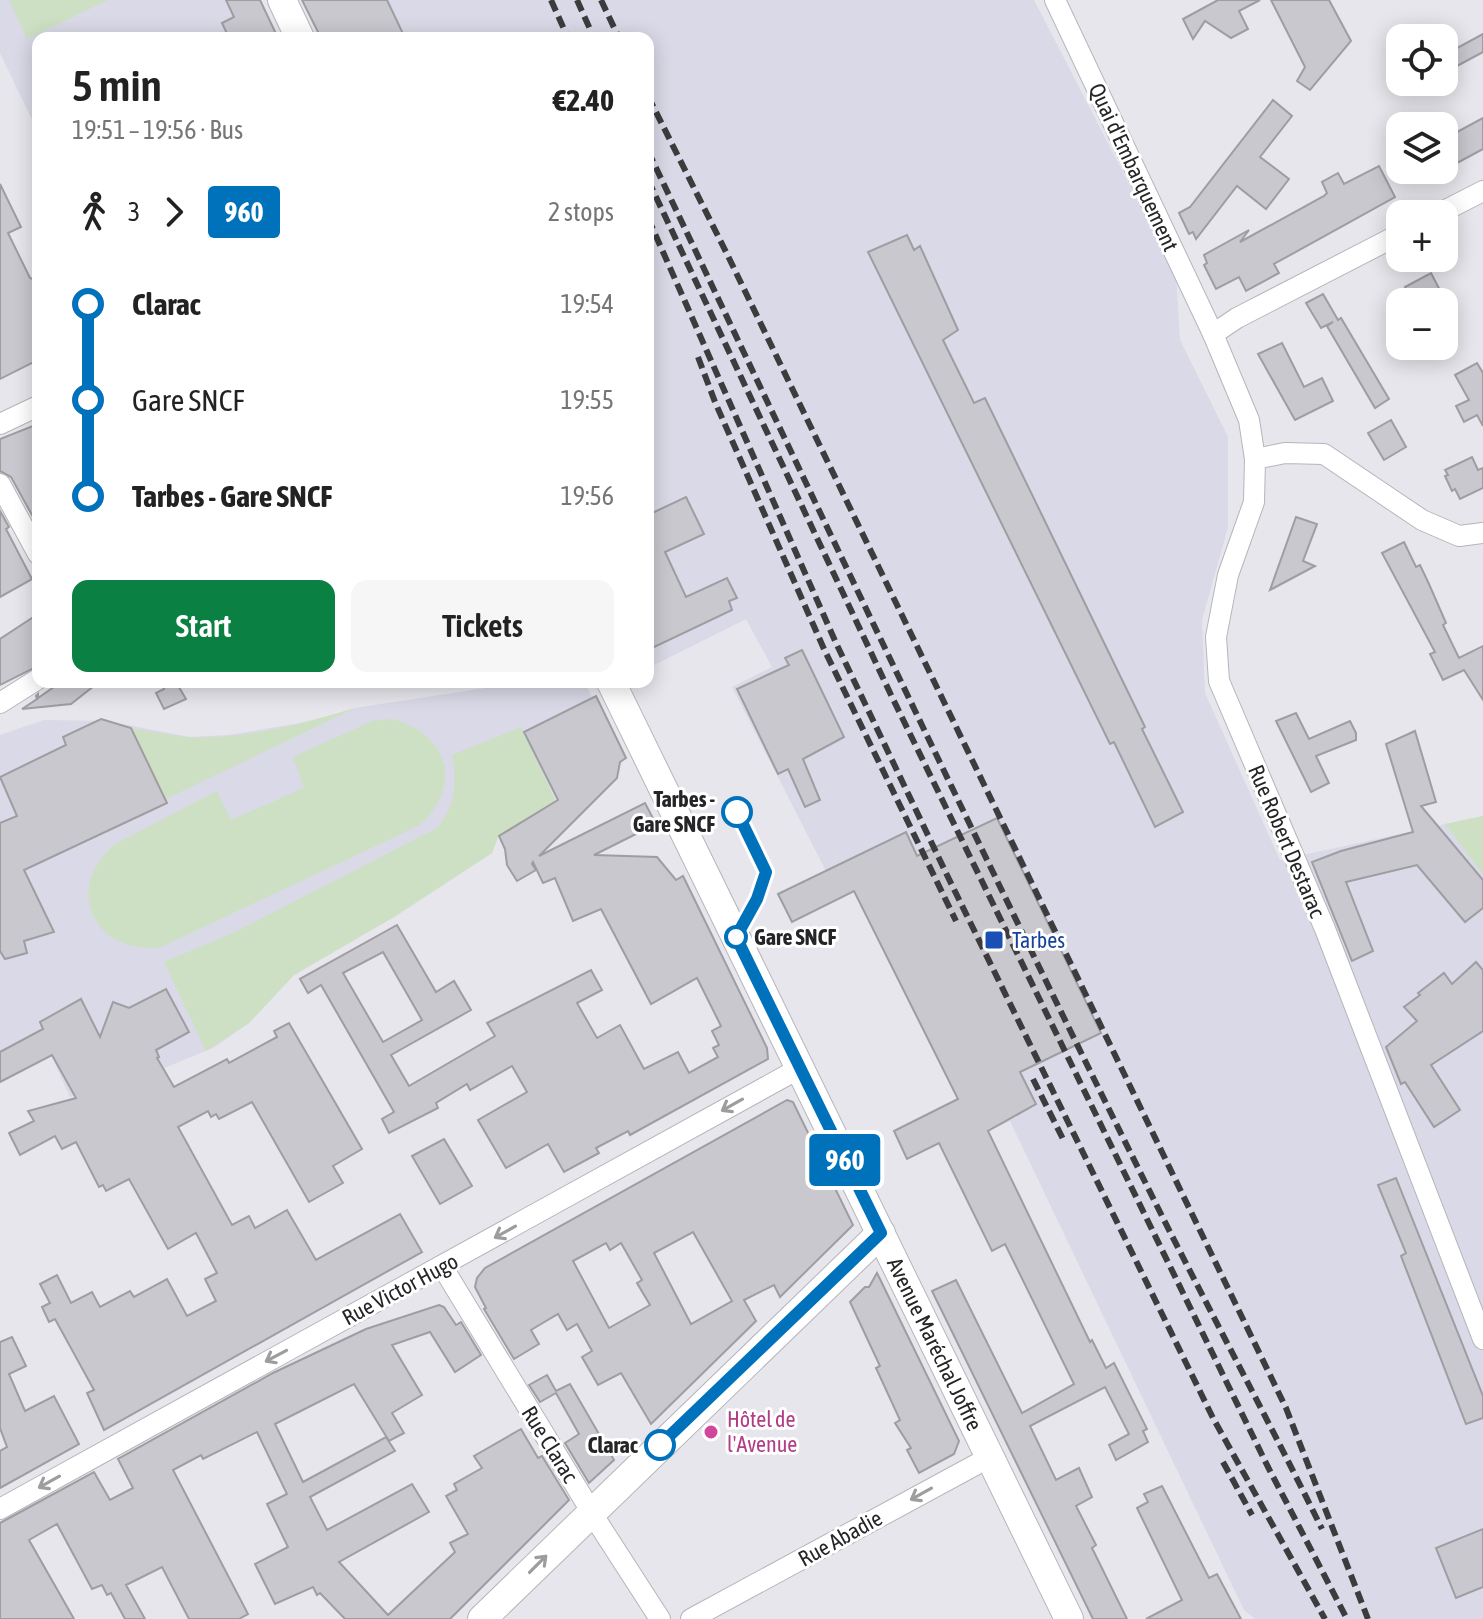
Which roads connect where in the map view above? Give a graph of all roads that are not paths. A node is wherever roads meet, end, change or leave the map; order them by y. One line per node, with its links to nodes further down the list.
1 (282, 0): 3 (main road)
2 (1055, 0): 7 (street, Quai d'Embarquement)
3 (297, 32)
4 (1483, 191): 5 (street)
5 (1458, 204)
6 (1386, 241): 7 (street)
7 (1213, 334): 10 (street, Rue Robert Destarac)
8 (32, 409): 9 (street)
9 (0, 424)
10 (1255, 459): 12 (street); 20 (street, Rue Robert Destarac)
11 (0, 484): 13 (street)
12 (1483, 533)
13 (32, 543)
14 (32, 683): 16 (street)
15 (614, 688): 17 (main road, Avenue Maréchal Joffre)
16 (0, 703)
17 (800, 1068): 18 (main road, Avenue Maréchal Joffre); 19 (street, Rue Victor Hugo, one-way to 19)
18 (881, 1233): 21 (main road, Avenue Maréchal Joffre); 23 (main road)
19 (442, 1266): 22 (street, Rue Victor Hugo, one-way to 22); 23 (street, Rue Clarac)
20 (1483, 1339)
21 (990, 1457): 26 (street, Rue Abadie, one-way to 26); 27 (main road, Avenue Maréchal Joffre)
22 (0, 1509)
23 (591, 1512): 24 (main road, one-way to 23); 25 (street, Rue Clarac)
24 (482, 1619)
25 (660, 1619)
26 (691, 1619)
27 (1069, 1619)

